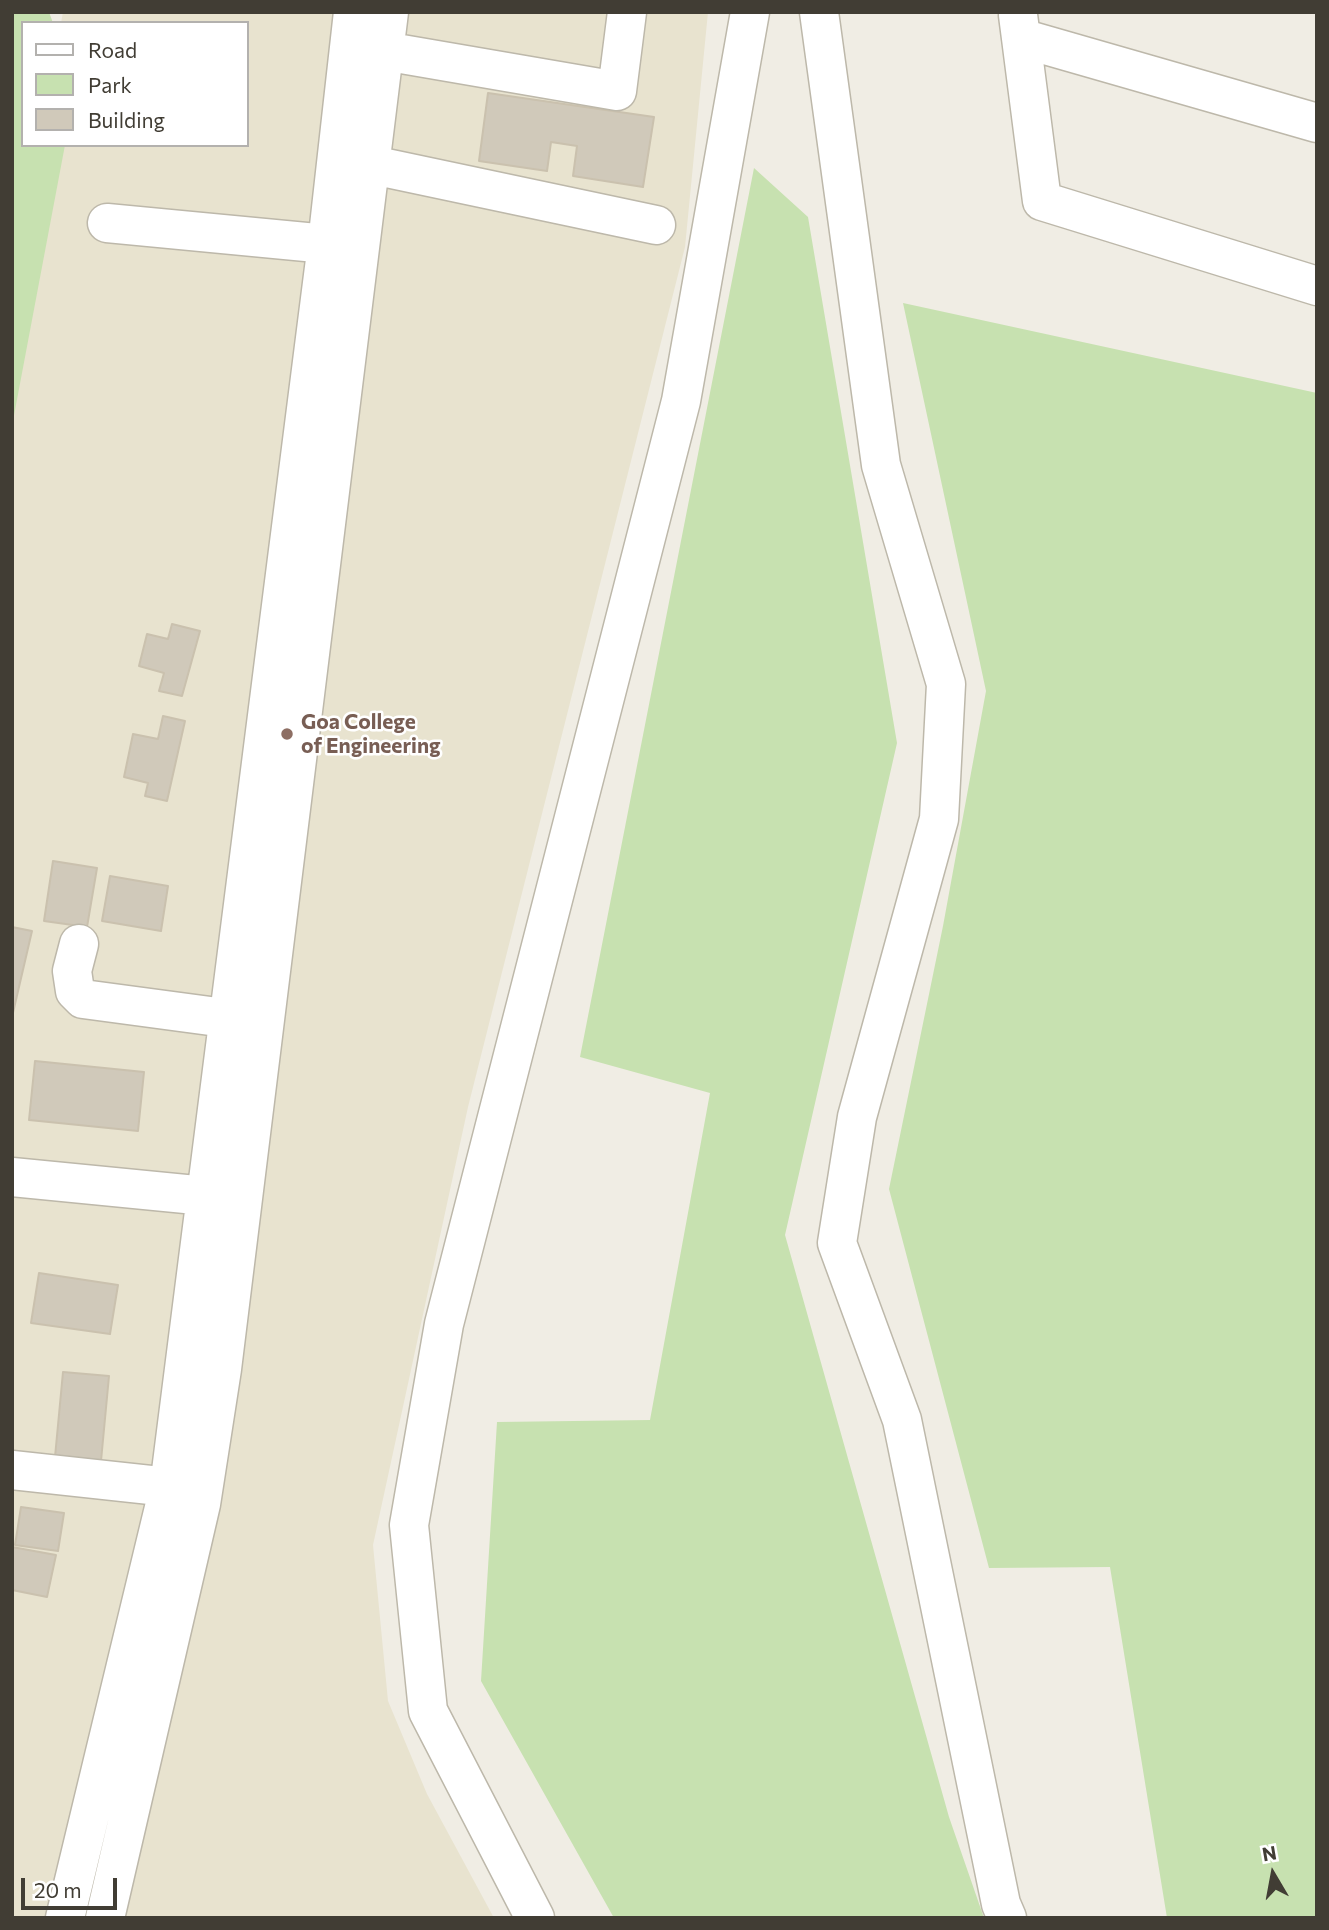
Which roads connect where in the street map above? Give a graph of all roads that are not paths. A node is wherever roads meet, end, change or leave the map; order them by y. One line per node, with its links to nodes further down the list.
1 (353, 12): 9 (street)
2 (389, 12): 7 (street)
3 (627, 12): 7 (street)
4 (750, 12): 22 (street)
5 (819, 12): 23 (street)
6 (1020, 25): 8 (street); 13 (street)
7 (384, 51): 9 (street)
8 (1317, 122)
9 (352, 161): 11 (street); 12 (street); 15 (street)
10 (107, 223): 12 (street)
11 (656, 225)
12 (327, 244): 15 (street)
13 (1317, 286)
14 (79, 944): 15 (street)
15 (246, 1021): 17 (street); 21 (street)
16 (12, 1177): 17 (street)
17 (206, 1196): 19 (street)
18 (12, 1470): 19 (street)
19 (169, 1487): 20 (street)
20 (65, 1918)
21 (104, 1918)
22 (535, 1918)
23 (1007, 1918)

